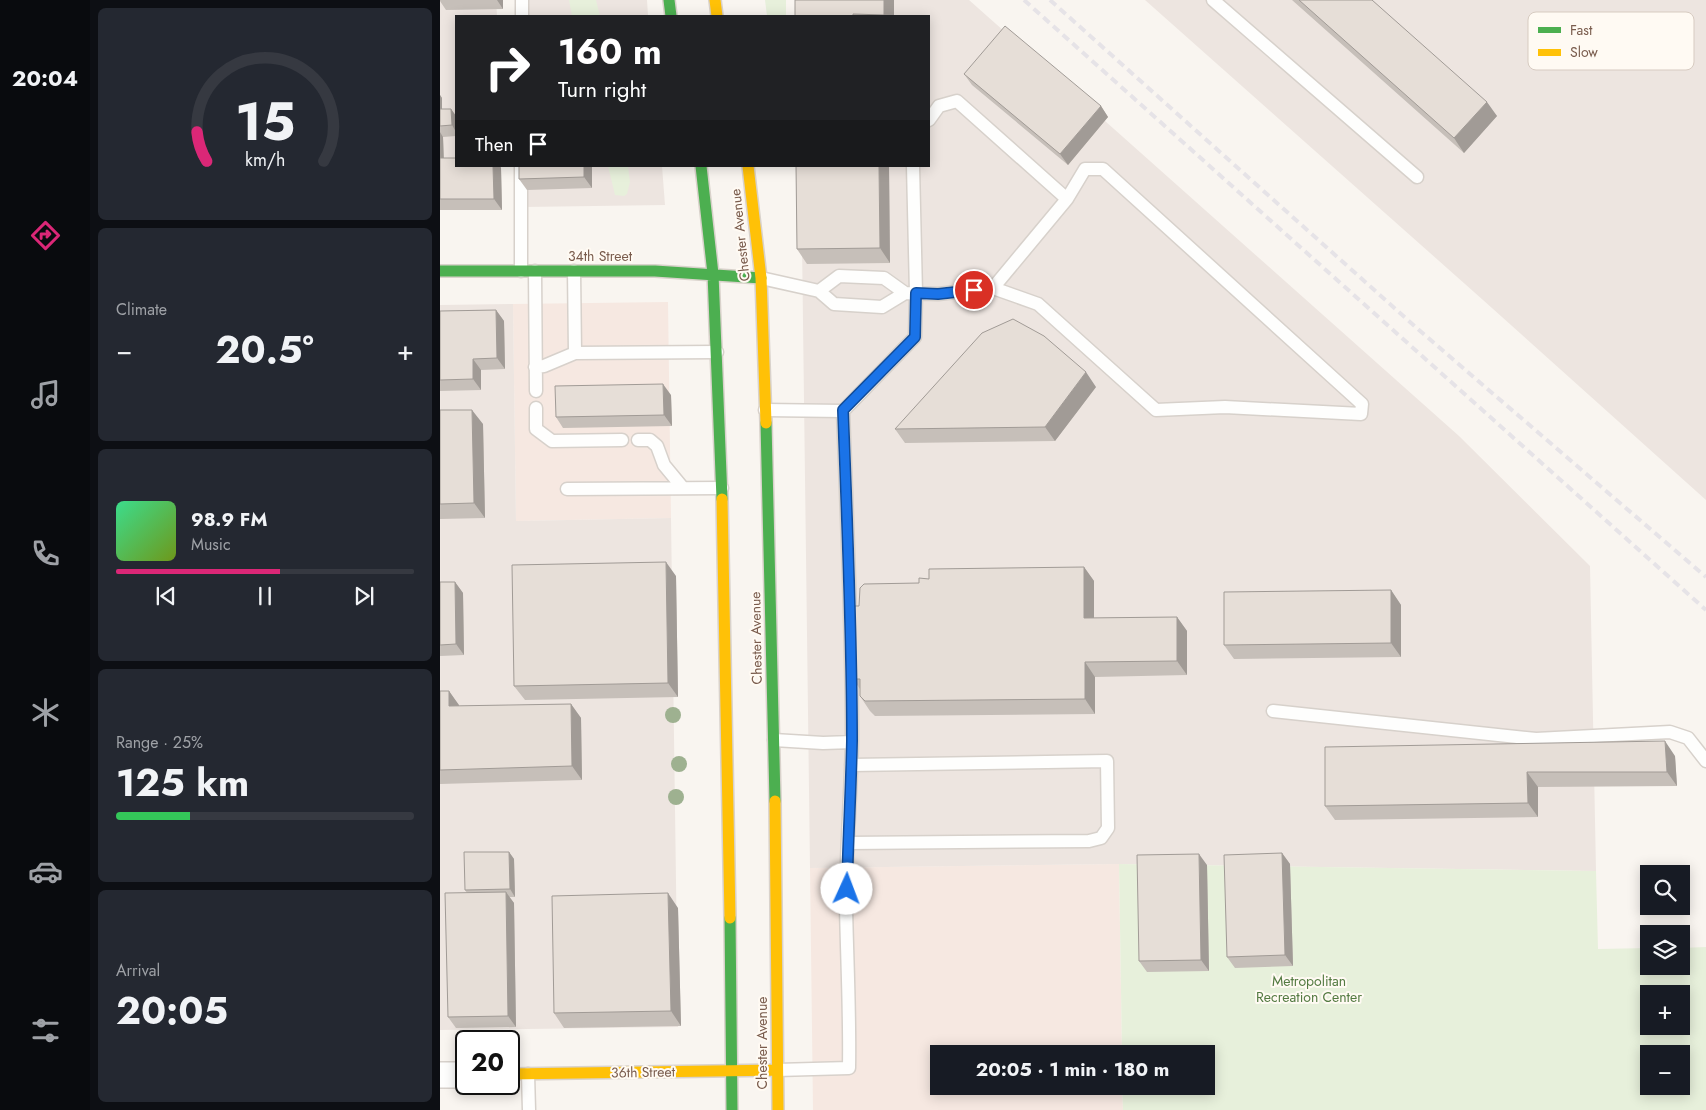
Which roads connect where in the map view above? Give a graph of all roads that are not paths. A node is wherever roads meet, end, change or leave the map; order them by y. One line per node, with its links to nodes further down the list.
1 (522, 0): 5 (lane)
2 (669, 0): 6 (main road)
3 (715, 0): 7 (main road)
4 (1213, 0): 13 (lane)
5 (522, 15)
6 (671, 15)
7 (717, 15)
8 (930, 119): 14 (lane)
9 (521, 167): 16 (lane)
10 (701, 167): 19 (main road)
11 (748, 167): 20 (main road, Chester Avenue)
12 (913, 167): 23 (lane)
13 (1417, 177)
14 (1067, 199): 21 (lane); 21 (lane)
15 (440, 271): 16 (main road, 34th Street)
16 (521, 271): 17 (main road, 34th Street)
17 (535, 271): 18 (main road, 34th Street); 26 (lane)
18 (574, 271): 19 (main road, 34th Street); 25 (lane)
19 (713, 274): 20 (main road, 34th Street); 24 (main road)
20 (761, 278): 22 (lane); 29 (main road, Chester Avenue)
21 (993, 288): 23 (lane)
22 (819, 291): 23 (lane); 23 (lane)
23 (911, 293): 30 (lane)
24 (717, 352): 25 (lane); 34 (main road)
25 (575, 353): 26 (lane)
26 (535, 367): 27 (lane)
27 (536, 391)
28 (536, 408): 31 (lane)
29 (765, 410): 30 (lane); 37 (main road, Chester Avenue)
30 (843, 410): 38 (lane)
31 (622, 440)
32 (638, 440): 33 (lane)
33 (683, 488): 34 (lane); 35 (lane)
34 (722, 488): 43 (main road)
35 (567, 489)
36 (1273, 710): 39 (lane)
37 (774, 740): 38 (lane); 42 (main road, Chester Avenue)
38 (852, 742): 40 (lane)
39 (1706, 761)
40 (851, 765): 41 (lane); 41 (lane)
41 (848, 843): 42 (lane)
42 (777, 1070): 43 (main road, 36th Street); 50 (main road, Chester Avenue)
43 (731, 1071): 45 (main road, 36th Street); 49 (main road)
44 (520, 1074): 45 (main road, 36th Street)
45 (528, 1074): 48 (lane)
46 (440, 1075): 47 (street)
47 (455, 1075)
48 (529, 1110)
49 (732, 1110)
50 (778, 1110)

